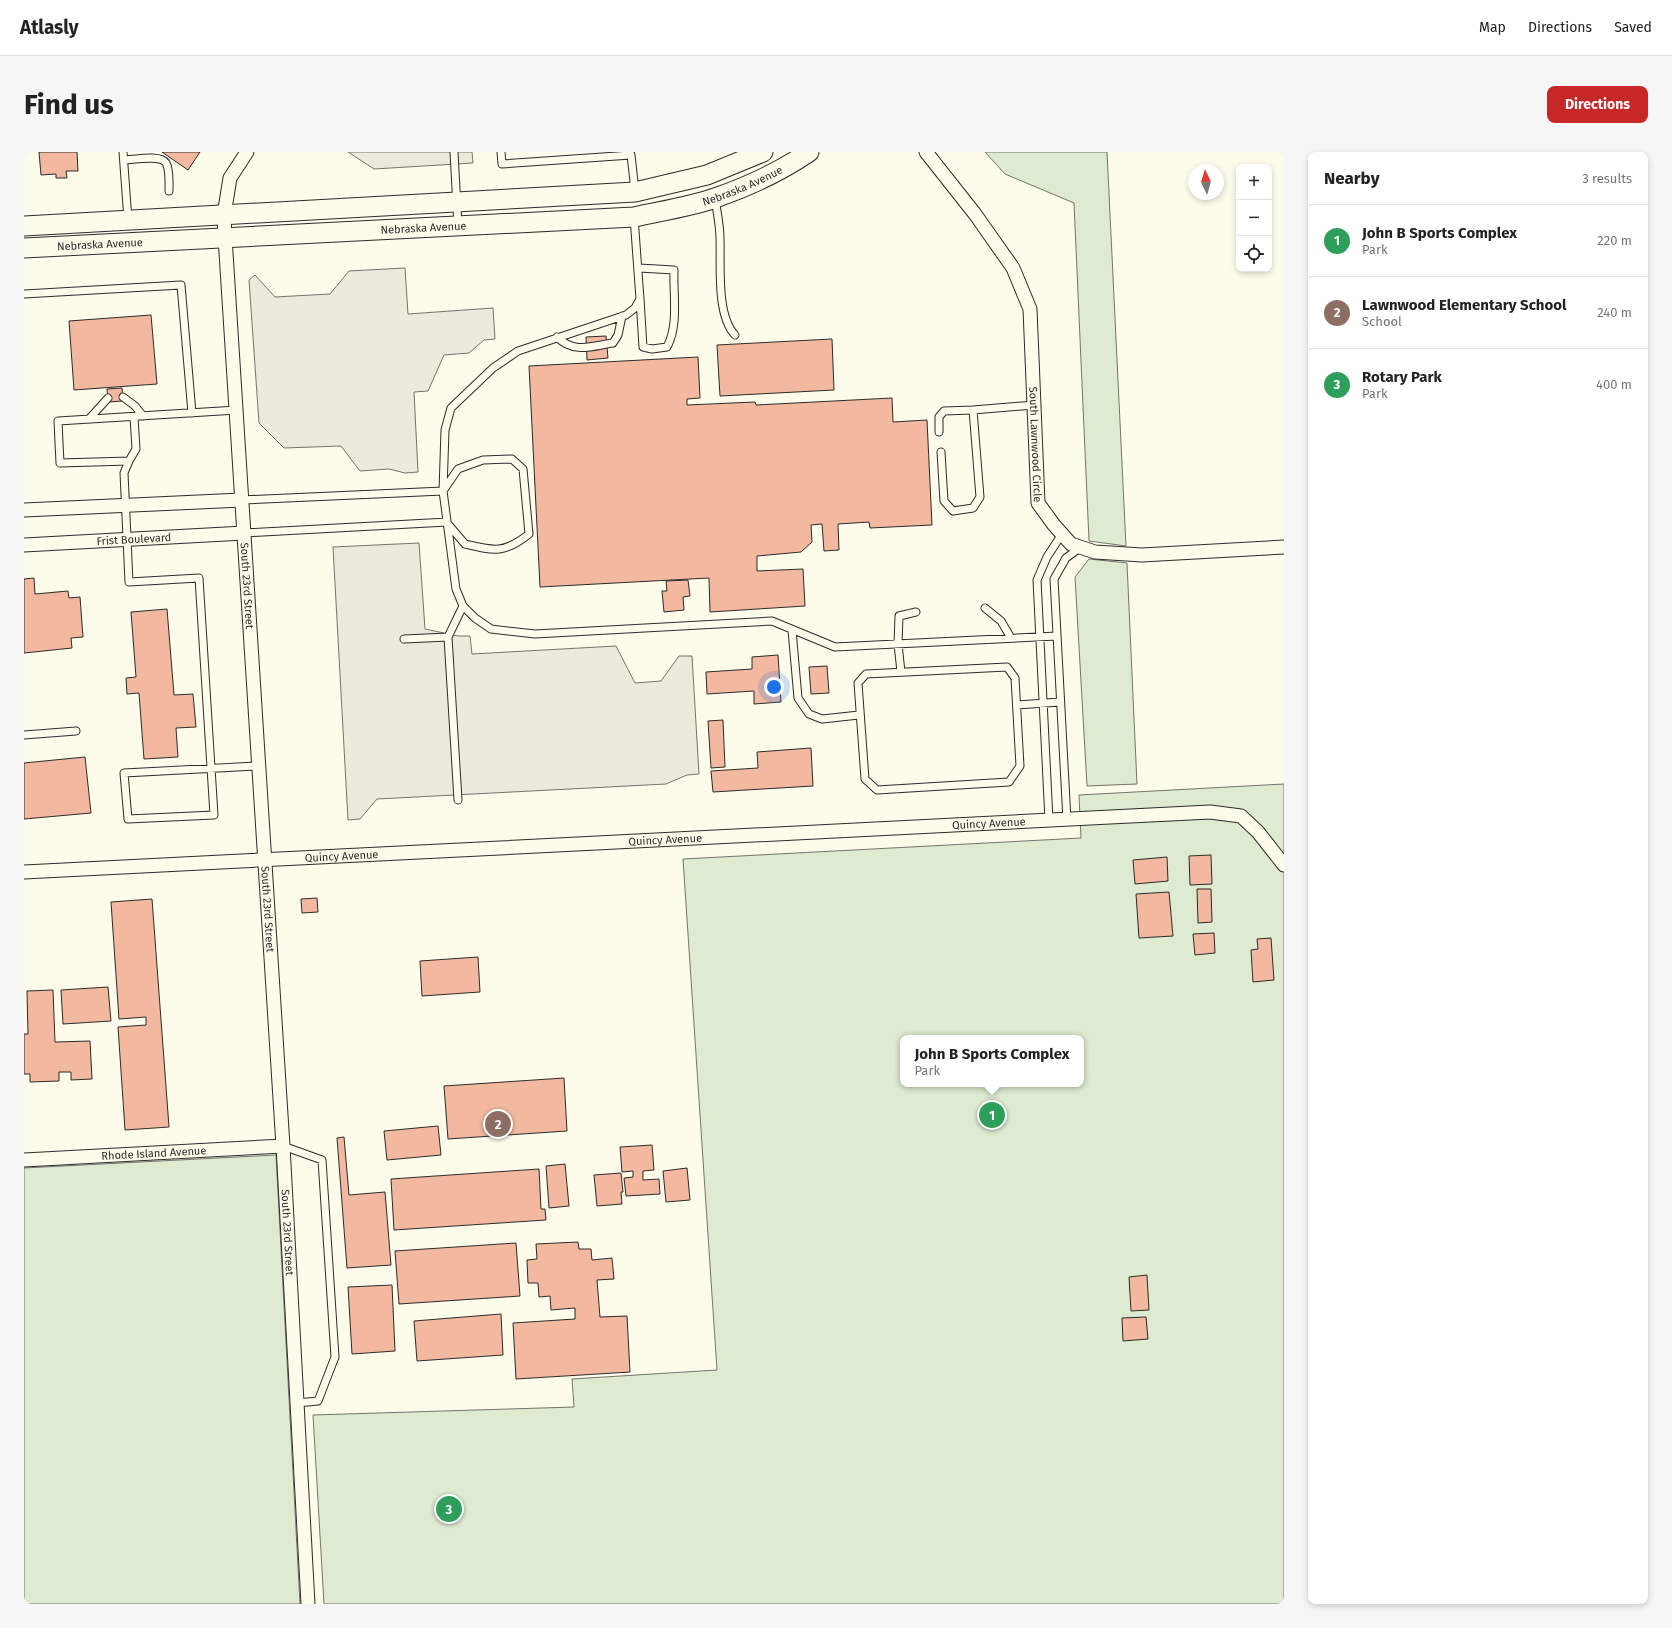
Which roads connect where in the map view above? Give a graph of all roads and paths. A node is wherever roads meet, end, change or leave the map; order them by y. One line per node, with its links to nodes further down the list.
1 (123, 152): 9 (lane)
2 (247, 152): 15 (street, South 23rd Street)
3 (454, 152): 14 (lane)
4 (501, 152): 7 (lane)
5 (763, 152): 10 (street, Nebraska Avenue)
6 (926, 152): 30 (street, South Lawnwood Circle)
7 (631, 153): 12 (lane)
8 (798, 155): 13 (street, Nebraska Avenue)
9 (124, 160): 11 (lane); 17 (lane)
10 (707, 175): 12 (street, Nebraska Avenue); 13 (street)
11 (169, 191)
12 (635, 192): 14 (street, Nebraska Avenue); 16 (street)
13 (715, 198): 16 (street, Nebraska Avenue); 26 (lane)
14 (456, 202): 15 (street, Nebraska Avenue); 19 (lane)
15 (224, 215): 17 (street, Nebraska Avenue); 20 (street, South 23rd Street)
16 (634, 217): 19 (street, Nebraska Avenue); 22 (lane)
17 (128, 220): 18 (street, Nebraska Avenue)
18 (24, 226)
19 (458, 226): 20 (street, Nebraska Avenue)
20 (225, 237): 21 (street, Nebraska Avenue); 31 (street, South 23rd Street)
21 (24, 248)
22 (639, 268): 24 (lane); 24 (lane)
23 (24, 294): 33 (lane)
24 (640, 299): 25 (lane)
25 (622, 316): 27 (lane); 27 (lane)
26 (735, 335)
27 (557, 337): 40 (lane)
28 (123, 397): 34 (lane)
29 (108, 398): 36 (lane)
30 (1034, 405): 32 (lane); 46 (street, South Lawnwood Circle)
31 (236, 410): 33 (lane); 41 (street, South 23rd Street)
32 (973, 410): 37 (lane); 38 (lane)
33 (192, 413): 34 (lane)
34 (143, 416): 35 (lane)
35 (134, 417): 36 (lane); 39 (lane)
36 (89, 420): 39 (lane)
37 (939, 432)
38 (941, 452)
39 (129, 461): 42 (lane)
40 (443, 491): 41 (lane); 44 (lane); 44 (lane)
41 (242, 500): 42 (street); 45 (street, South 23rd Street)
42 (126, 505): 43 (street); 47 (lane)
43 (24, 510)
44 (447, 522): 45 (lane); 51 (lane)
45 (244, 533): 47 (street, Frist Boulevard); 68 (street, South 23rd Street)
46 (1062, 534): 49 (street, South Lawnwood Circle); 55 (lane)
47 (128, 540): 48 (street, Frist Boulevard); 69 (lane)
48 (24, 545)
49 (1081, 547): 50 (street, South Lawnwood Circle); 56 (lane)
50 (1284, 547)
51 (463, 606): 54 (lane); 57 (lane)
52 (985, 608): 58 (lane)
53 (916, 612): 60 (lane)
54 (792, 630): 60 (lane); 65 (lane)
55 (1040, 636): 56 (lane); 58 (lane); 63 (lane)
56 (1057, 636): 62 (lane)
57 (448, 637): 59 (lane); 70 (lane)
58 (1011, 638): 60 (lane)
59 (404, 639)
60 (898, 644): 61 (lane)
61 (901, 672): 64 (lane); 65 (lane)
62 (1060, 702): 63 (lane); 72 (lane)
63 (1044, 704): 64 (lane); 71 (lane)
64 (1017, 705): 65 (lane)
65 (859, 715)
66 (76, 731): 67 (lane)
67 (24, 736)
68 (258, 766): 69 (lane); 73 (street, South 23rd Street)
69 (211, 769): 69 (lane)
70 (458, 800)
71 (1048, 820): 72 (street, Quincy Avenue); 73 (street, Quincy Avenue)
72 (1067, 820): 74 (street, Quincy Avenue)
73 (264, 861): 75 (street, Quincy Avenue); 76 (street, South 23rd Street)
74 (1284, 865)
75 (24, 872)
76 (283, 1146): 77 (street, Rhode Island Avenue); 78 (street, South 23rd Street); 78 (lane)
77 (24, 1160)
78 (297, 1403): 79 (street, South 23rd Street)
79 (308, 1604)

